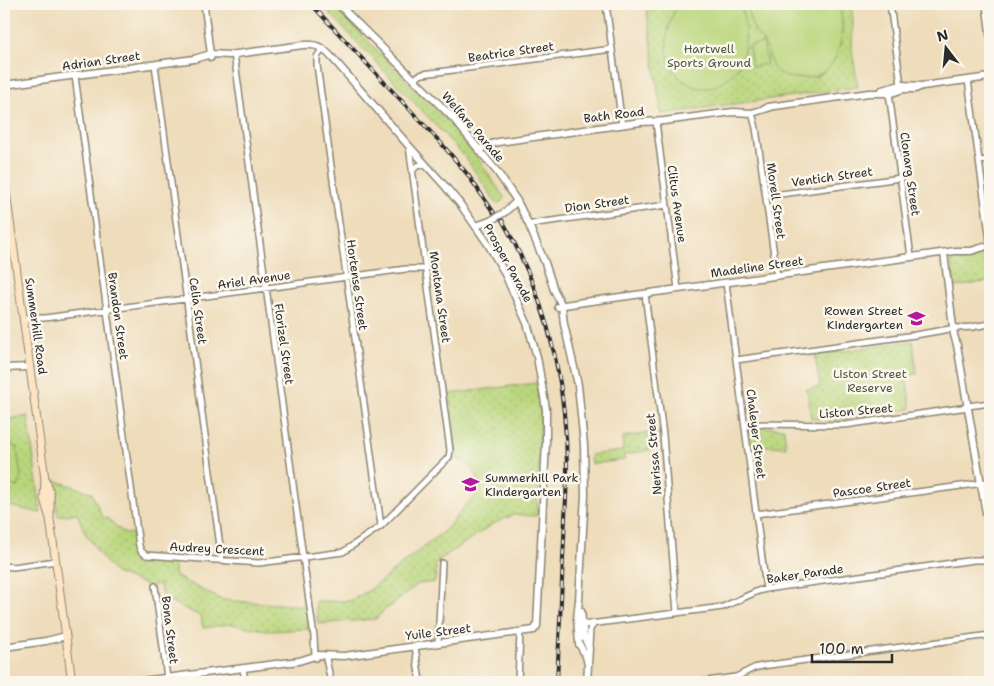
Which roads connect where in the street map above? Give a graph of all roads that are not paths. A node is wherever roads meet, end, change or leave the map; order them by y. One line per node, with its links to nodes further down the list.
1 (204, 4): 11 (street)
2 (363, 4): 6 (street)
3 (606, 4): 9 (street)
4 (890, 4): 18 (street)
5 (986, 4): 7 (street)
6 (339, 6): 15 (street, Welfare Parade)
7 (990, 36)
8 (323, 48): 10 (street, Adrian Street); 23 (street, Prosper Parade); 44 (street, Hortense Street)
9 (612, 49): 15 (street, Beatrice Street); 22 (street)
10 (232, 54): 11 (street, Adrian Street); 46 (street, Florizel Street)
11 (211, 56): 12 (street, Adrian Street)
12 (155, 65): 13 (street, Adrian Street); 49 (street, Celia Street)
13 (75, 76): 17 (street, Adrian Street); 51 (street, Brandon Street)
14 (990, 76): 16 (street, Bath Road)
15 (414, 80): 24 (street, Welfare Parade)
16 (968, 80): 18 (street, Bath Road); 26 (street)
17 (6, 85)
18 (901, 87): 19 (street, Bath Road)
19 (888, 91): 20 (street, Bath Road); 30 (street, Clonarg Street)
20 (754, 112): 21 (street, Bath Road); 31 (street, Morell Street)
21 (656, 122): 22 (street, Bath Road); 33 (street, Clitus Avenue)
22 (622, 125): 24 (street, Bath Road)
23 (409, 146): 27 (street, Prosper Parade); 28 (street, Montana Street)
24 (478, 148): 32 (street, Welfare Parade)
25 (990, 160): 26 (street)
26 (980, 161): 38 (street)
27 (425, 164): 28 (street); 35 (street, Prosper Parade)
28 (412, 171): 42 (street, Montana Street)
29 (4, 177): 36 (main road, Summerhill Road)
30 (900, 178): 31 (street, Ventich Street); 41 (street, Clonarg Street)
31 (766, 196): 43 (street, Morell Street)
32 (518, 204): 34 (street, Welfare Parade); 35 (street, bridge)
33 (667, 205): 34 (street, Dion Street); 47 (street, Clitus Avenue)
34 (529, 225): 50 (street, Welfare Parade)
35 (478, 229): 79 (street, Prosper Parade)
36 (12, 235): 37 (street); 52 (main road, Summerhill Road)
37 (4, 236)
38 (990, 241)
39 (987, 247): 40 (street, Madeline Street)
40 (944, 253): 41 (street, Madeline Street); 54 (street)
41 (912, 257): 43 (street, Madeline Street)
42 (425, 266): 44 (street, Ariel Avenue); 61 (street, Montana Street)
43 (777, 276): 45 (street, Madeline Street)
44 (346, 277): 46 (street, Ariel Avenue); 65 (street, Hortense Street)
45 (726, 283): 47 (street, Madeline Street); 55 (street, Chaleyer Street)
46 (266, 288): 49 (street, Ariel Avenue); 68 (street, Florizel Street)
47 (678, 289): 48 (street, Madeline Street)
48 (645, 294): 50 (street, Madeline Street); 76 (street, Nerissa Street)
49 (186, 299): 51 (street, Ariel Avenue); 71 (street, Celia Street)
50 (560, 306): 78 (street, Welfare Parade)
51 (107, 309): 52 (street, Ariel Avenue); 67 (street, Brandon Street)
52 (24, 321): 56 (main road, Summerhill Road)
53 (990, 324): 54 (street)
54 (955, 329): 55 (street); 59 (street)
55 (736, 360): 60 (street, Chaleyer Street)
56 (29, 364): 57 (street); 70 (main road, Summerhill Road)
57 (6, 367)
58 (990, 402): 59 (street, Liston Street)
59 (968, 407): 60 (street, Liston Street); 63 (street)
60 (745, 424): 64 (street, Chaleyer Street)
61 (450, 450): 65 (street, Audrey Crescent)
62 (990, 481): 63 (street, Pascoe Street)
63 (981, 483): 64 (street, Pascoe Street); 66 (street)
64 (756, 514): 75 (street, Chaleyer Street)
65 (381, 526): 68 (street, Audrey Crescent)
66 (990, 536)
67 (148, 555): 71 (street, Audrey Crescent)
68 (303, 558): 71 (street, Audrey Crescent); 87 (street, Florizel Street)
69 (990, 558): 75 (street, Baker Parade)
70 (56, 561): 73 (street); 82 (main road, Summerhill Road)
71 (222, 561)
72 (442, 563): 83 (street)
73 (4, 566)
74 (154, 586): 91 (street, Bona Street)
75 (766, 589): 76 (street, Baker Parade)
76 (678, 613): 77 (street, Baker Parade)
77 (597, 623): 78 (street, Baker Parade); 86 (street)
78 (580, 626): 86 (street, Welfare Parade); 89 (street, Welfare Parade)
79 (534, 630): 80 (street, Yuile Street)
80 (520, 633): 83 (street, Yuile Street); 98 (street)
81 (990, 635): 100 (street)
82 (66, 638): 85 (street); 94 (main road, Summerhill Road)
83 (438, 643): 84 (street, Yuile Street)
84 (415, 646): 88 (street, Yuile Street); 97 (street)
85 (4, 647)
86 (589, 648): 89 (street, Welfare Parade)
87 (316, 657): 88 (street, Yuile Street); 90 (street, Yuile Street)
88 (328, 658): 92 (street)
89 (588, 665): 99 (street, Welfare Parade)
90 (243, 668): 91 (street, Yuile Street); 96 (street)
91 (167, 678): 93 (street, Yuile Street)
92 (331, 680)
93 (159, 681): 95 (street, Yuile Street)
94 (72, 682)
95 (134, 682)
96 (245, 682)
97 (420, 682)
98 (518, 682)
99 (587, 682)
100 (700, 682)

